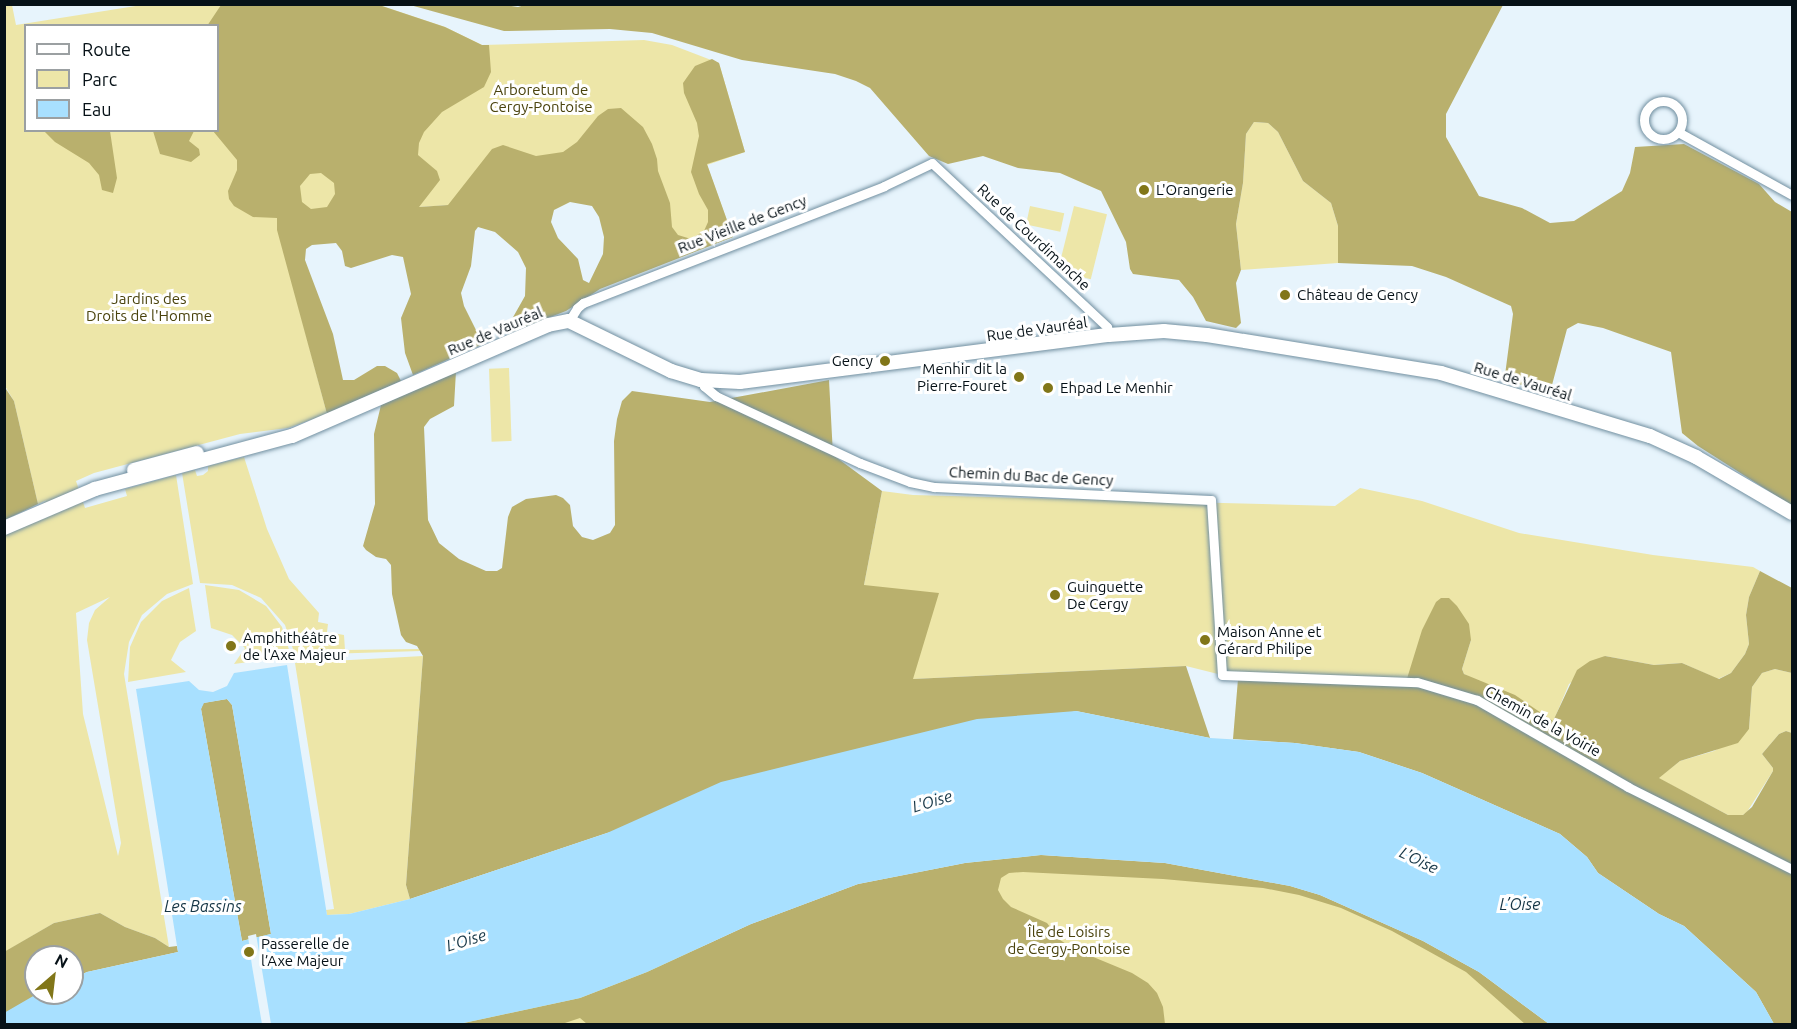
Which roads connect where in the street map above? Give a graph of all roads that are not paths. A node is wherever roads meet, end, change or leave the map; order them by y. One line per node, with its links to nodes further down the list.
1 (1678, 132): 1 (street); 3 (street)
2 (932, 163): 4 (street, Rue Vieille de Gency); 5 (street, Rue de Courdimanche)
3 (1792, 195)
4 (569, 321): 6 (street, Rue de Vauréal); 8 (street, Rue de Vauréal)
5 (1109, 335): 6 (street, Rue de Vauréal); 7 (street, Rue de Vauréal)
6 (701, 380): 9 (street, Chemin du Bac de Gency)
7 (1792, 513)
8 (4, 528)
9 (1222, 675): 10 (street, Chemin de la Voirie)
10 (1792, 869)

